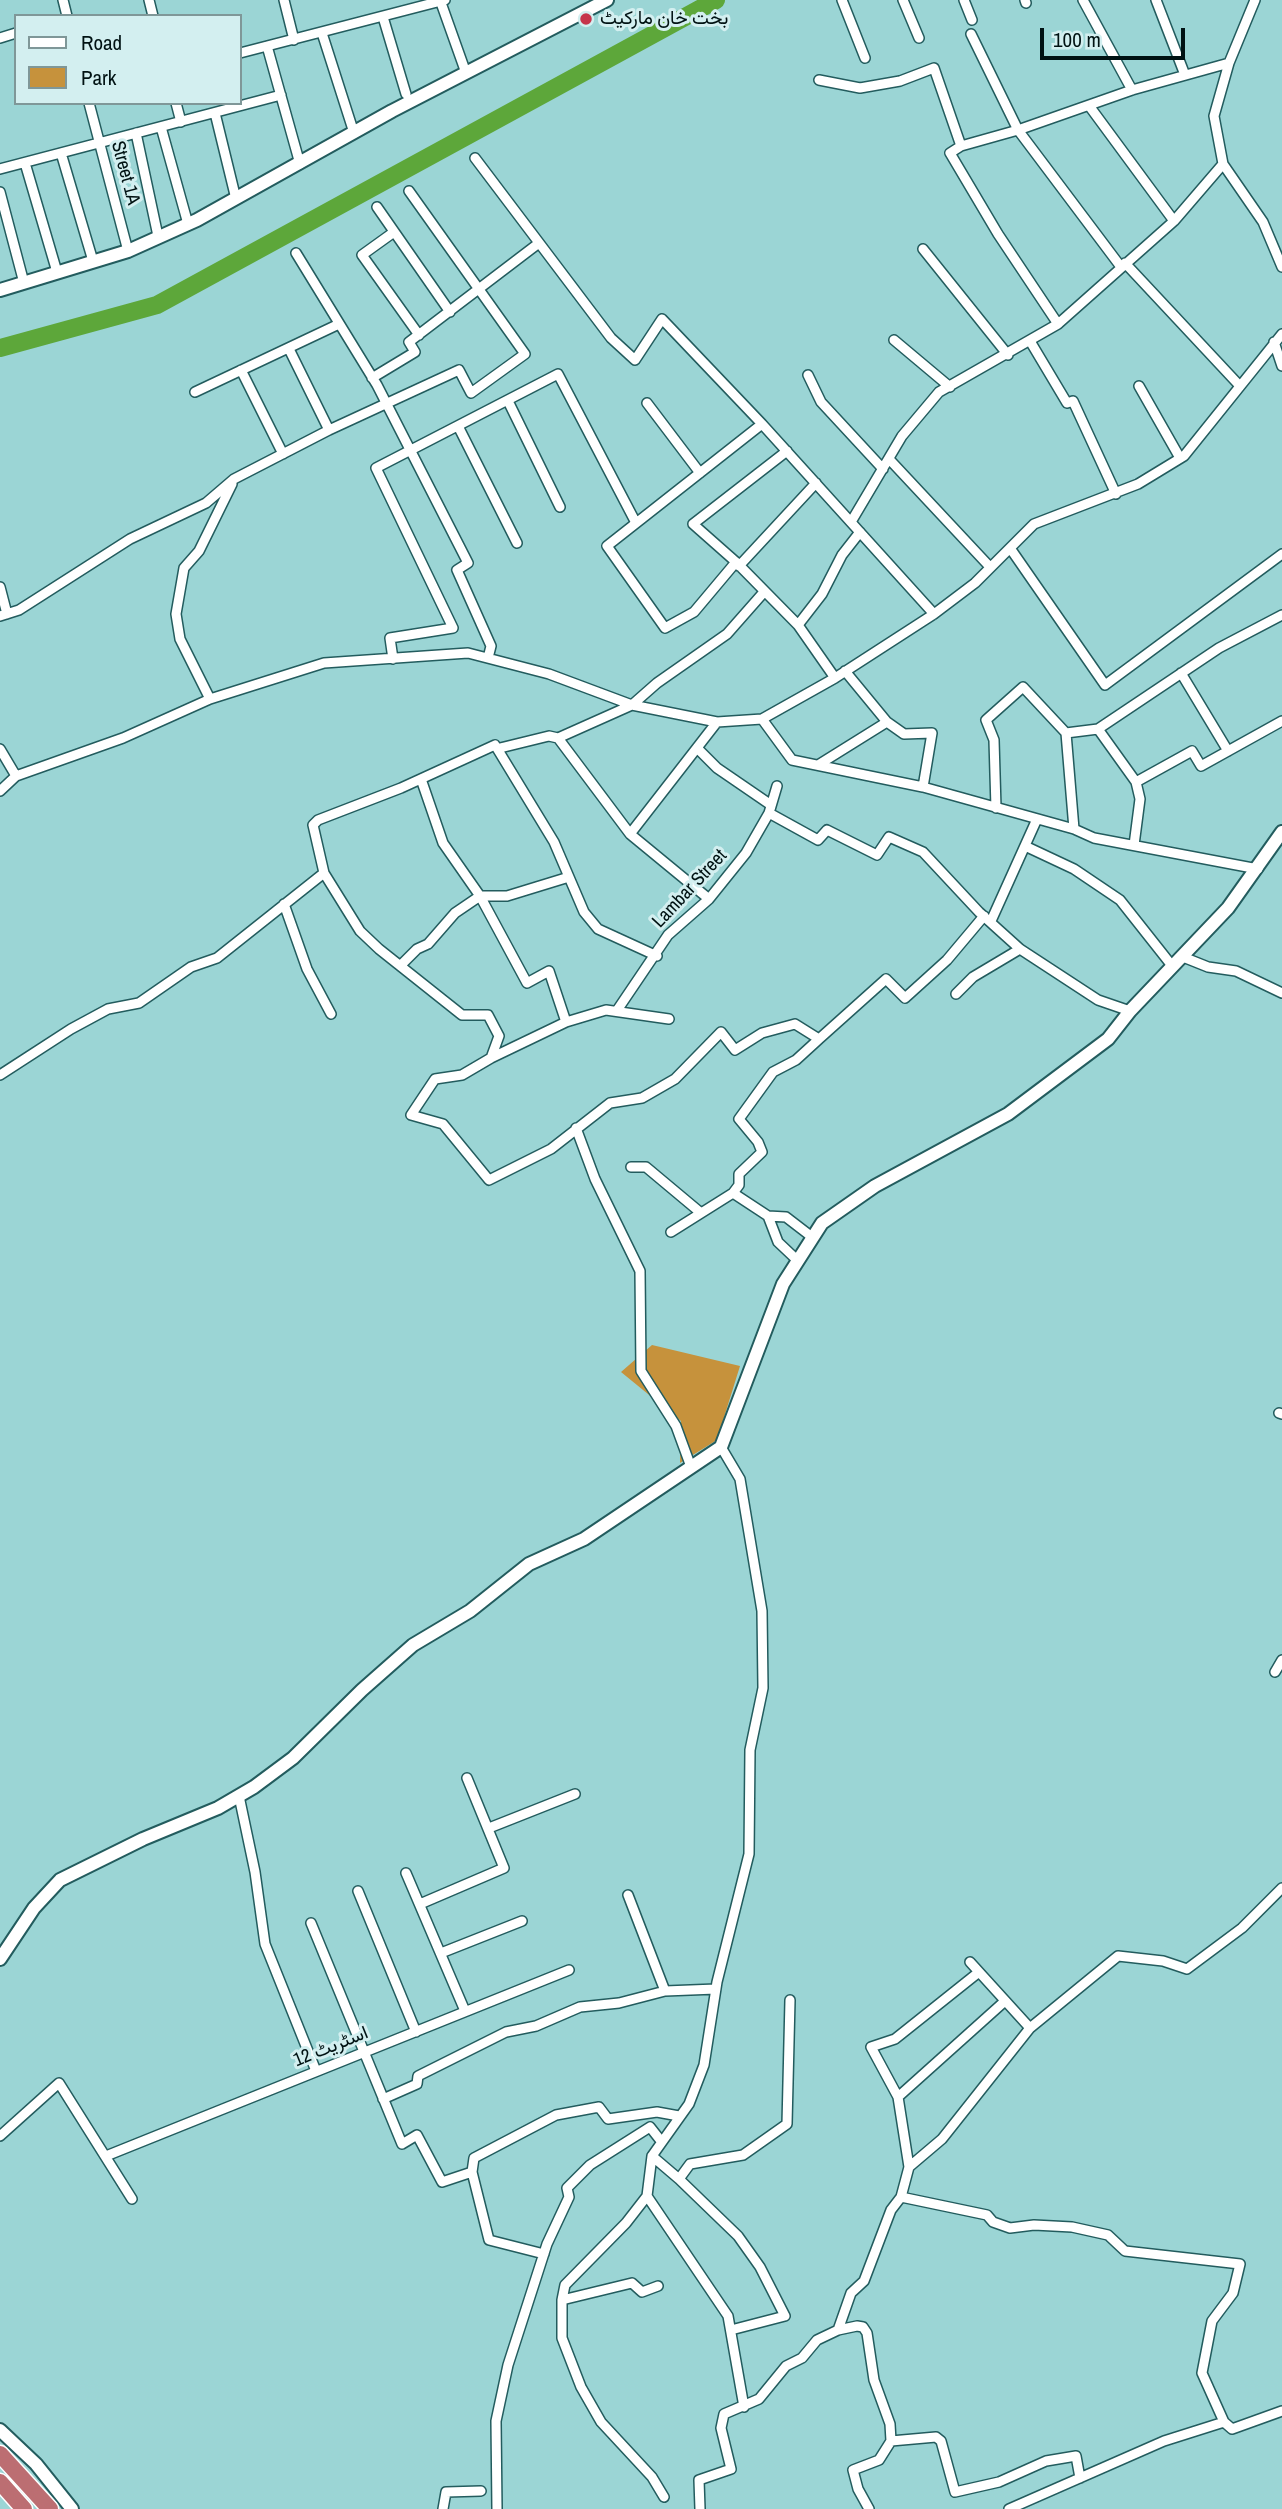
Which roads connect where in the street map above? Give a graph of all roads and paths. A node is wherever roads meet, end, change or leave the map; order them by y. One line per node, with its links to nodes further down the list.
1 (284, 0): 15 (street)
2 (607, 0): 20 (street)
3 (842, 0): 18 (street)
4 (904, 0): 14 (street)
5 (964, 0): 11 (street)
6 (1083, 0): 23 (street)
7 (1156, 0): 21 (street)
8 (1255, 0): 19 (street)
9 (442, 1): 10 (street); 20 (street)
10 (383, 17): 12 (street); 24 (street)
11 (972, 20)
12 (322, 33): 15 (street); 34 (street)
13 (971, 34): 32 (street)
14 (919, 38)
15 (294, 40): 16 (street)
16 (267, 46): 17 (street); 25 (street)
17 (242, 52)
18 (865, 58)
19 (1228, 63): 21 (street); 41 (street)
20 (466, 73): 34 (street)
21 (1185, 75): 23 (street)
22 (819, 80): 36 (street)
23 (1132, 90): 28 (street)
24 (406, 94)
25 (281, 95): 29 (street); 40 (street)
26 (90, 105): 35 (street, Street 1A)
27 (177, 105): 30 (street)
28 (1090, 107): 32 (street); 47 (street)
29 (215, 113): 30 (street); 45 (street)
30 (181, 122): 31 (street)
31 (161, 127): 33 (street); 48 (street)
32 (1018, 130): 36 (street); 56 (street)
33 (136, 133): 35 (street); 50 (street)
34 (354, 133): 40 (street)
35 (100, 143): 37 (street); 53 (street, Street 1A)
36 (961, 146): 64 (street)
37 (61, 153): 39 (street); 55 (street)
38 (475, 158): 51 (street)
39 (25, 163): 42 (street); 58 (street)
40 (300, 164): 45 (street)
41 (1223, 164): 47 (street); 57 (street)
42 (0, 169)
43 (409, 191): 60 (street)
44 (0, 192): 59 (street)
45 (236, 199): 48 (street)
46 (377, 207): 49 (street)
47 (1174, 220): 56 (street)
48 (188, 224): 50 (street)
49 (394, 232): 62 (street); 66 (street)
50 (159, 236): 53 (street)
51 (539, 243): 60 (street); 83 (street)
52 (923, 249): 71 (street)
53 (128, 251): 55 (street)
54 (296, 253): 63 (street)
55 (93, 261): 58 (street)
56 (1123, 265): 64 (street); 76 (street)
57 (1282, 267)
58 (57, 272): 59 (street)
59 (24, 283): 61 (street)
60 (481, 289): 62 (street); 82 (street)
61 (0, 290)
62 (450, 312): 66 (street)
63 (339, 324): 70 (street); 75 (street)
64 (1058, 324): 68 (street)
65 (1282, 334): 69 (street)
66 (419, 335): 75 (street)
67 (894, 340): 78 (street)
68 (1030, 341): 71 (street); 95 (street)
69 (1274, 342): 72 (street); 76 (street)
70 (289, 349): 73 (street); 85 (street)
71 (1008, 355): 78 (street)
72 (1282, 366)
73 (241, 370): 79 (street); 88 (street)
74 (808, 375): 91 (street)
75 (372, 378): 82 (street)
76 (1240, 385): 89 (street)
77 (1139, 386): 89 (street)
78 (950, 387): 90 (street)
79 (195, 392)
80 (508, 401): 84 (street); 96 (street); 98 (street)
81 (647, 403): 92 (street)
82 (386, 404): 85 (street); 87 (street)
83 (762, 424): 86 (street); 92 (street)
84 (459, 428): 87 (street); 100 (street)
85 (329, 430): 88 (street)
86 (787, 451): 94 (street); 103 (street)
87 (409, 452): 111 (street); 112 (street)
88 (283, 454): 93 (street)
89 (1180, 458): 95 (street)
90 (889, 459): 91 (street); 104 (street)
91 (883, 469): 97 (street)
92 (700, 473): 98 (street)
93 (234, 479): 108 (street); 116 (street)
94 (816, 483): 97 (street); 103 (street)
95 (1116, 494): 101 (street)
96 (560, 508)
97 (851, 522): 99 (street)
98 (636, 523): 103 (street)
99 (860, 532): 107 (street); 110 (street)
100 (517, 543)
101 (1010, 548): 102 (street); 104 (street)
102 (1282, 554)
103 (738, 564): 106 (street)
104 (990, 567): 107 (street)
105 (0, 587): 108 (street)
106 (764, 592): 110 (street); 117 (street)
107 (933, 614): 113 (street)
108 (4, 615)
109 (1282, 615): 114 (street)
110 (798, 625): 115 (street)
111 (488, 658): 112 (street); 117 (street)
112 (393, 659): 116 (street)
113 (845, 671): 115 (street); 121 (street)
114 (1181, 673): 122 (street); 128 (street)
115 (835, 678): 118 (street)
116 (210, 699): 130 (street)
117 (632, 705): 120 (street); 124 (street)
118 (762, 719): 120 (street); 129 (street)
119 (1282, 721): 128 (street)
120 (717, 722): 127 (street)
121 (887, 722): 129 (street); 134 (street)
122 (1098, 729): 123 (street); 132 (street)
123 (1066, 733): 136 (street); 139 (street)
124 (558, 738): 125 (street); 141 (street)
125 (499, 748): 131 (street); 146 (street)
126 (0, 749): 130 (street)
127 (698, 749): 137 (street); 141 (street)
128 (1228, 751): 132 (street)
129 (818, 765): 134 (street)
130 (16, 776): 135 (street)
131 (421, 779): 145 (street); 147 (street)
132 (1136, 782): 142 (street)
133 (777, 786): 137 (street, Lambar Street)
134 (923, 787): 136 (street)
135 (0, 791)
136 (996, 808): 138 (street)
137 (770, 809): 148 (street, Lambar Street); 150 (street)
138 (1037, 820): 139 (street); 143 (street)
139 (1074, 829): 142 (street)
140 (1282, 832): 144 (street)
141 (630, 834): 148 (street)
142 (1134, 845): 144 (street)
143 (1025, 846): 150 (street); 155 (street)
144 (1258, 869): 153 (street)
145 (324, 873): 149 (street); 154 (street)
146 (569, 877): 147 (street); 152 (street)
147 (480, 896): 154 (street); 162 (street)
148 (709, 899): 152 (street, Lambar Street)
149 (284, 904): 160 (street); 165 (street)
150 (988, 918): 151 (street); 163 (street)
151 (1020, 949): 157 (street); 159 (street)
152 (657, 956): 158 (street, Lambar Street)
153 (1183, 957): 155 (street); 156 (street)
154 (401, 965): 164 (street)
155 (1173, 967): 159 (street)
156 (1282, 993)
157 (956, 994)
158 (618, 1009): 161 (street); 162 (street)
159 (1130, 1011): 172 (street)
160 (331, 1014)
161 (669, 1019)
162 (566, 1022): 164 (street)
163 (819, 1039): 166 (street); 168 (street)
164 (491, 1058): 166 (street)
165 (0, 1075)
166 (576, 1128): 175 (street)
167 (631, 1167): 169 (street)
168 (733, 1193): 169 (street); 170 (street)
169 (701, 1213): 171 (street)
170 (768, 1216): 172 (street); 173 (street)
171 (671, 1232)
172 (812, 1237): 173 (street)
173 (797, 1260): 174 (street)
174 (721, 1447): 175 (street); 194 (street)
175 (691, 1466): 180 (street)
176 (1282, 1661): 177 (street)
177 (1275, 1672)
178 (467, 1778): 181 (street)
179 (575, 1794): 181 (street)
180 (239, 1796): 190 (street); 202 (street)
181 (489, 1828): 186 (street)
182 (407, 1873): 186 (street)
183 (1282, 1888): 199 (street)
184 (358, 1892): 200 (street)
185 (628, 1895): 195 (street)
186 (420, 1904): 189 (street)
187 (522, 1921): 189 (street)
188 (311, 1923): 201 (street)
189 (441, 1954): 198 (street)
190 (0, 1959)
191 (970, 1962): 193 (street)
192 (569, 1969): 198 (street, اسٹریٹ 12)
193 (979, 1972): 197 (street); 203 (street)
194 (716, 1989): 195 (street); 205 (street)
195 (665, 1992): 204 (street)
196 (790, 2000): 212 (street)
197 (1005, 2001): 199 (street); 203 (street)
198 (465, 2011): 200 (street, اسٹریٹ 12)
199 (1030, 2028): 210 (street)
200 (416, 2032): 201 (street, اسٹریٹ 12)
201 (363, 2052): 202 (street, اسٹریٹ 12); 204 (street)
202 (316, 2071): 209 (street, اسٹریٹ 12)
203 (898, 2097): 210 (street)
204 (383, 2099): 211 (street)
205 (679, 2116): 207 (street); 211 (street)
206 (0, 2136): 209 (street)
207 (661, 2141): 208 (street); 216 (street)
208 (652, 2155): 212 (street); 213 (street)
209 (106, 2156): 215 (street)
210 (909, 2167): 214 (street)
211 (472, 2172): 216 (street)
212 (679, 2179): 219 (street)
213 (647, 2196): 218 (street); 219 (street)
214 (901, 2197): 220 (street); 223 (street)
215 (132, 2199)
216 (544, 2254): 235 (street)
217 (658, 2286): 218 (street)
218 (562, 2300): 230 (street)
219 (731, 2330): 221 (street)
220 (838, 2330): 221 (street); 225 (street)
221 (744, 2407): 236 (street)
222 (1282, 2411): 223 (street)
223 (1224, 2421): 227 (street)
224 (0, 2430): 233 (street)
225 (891, 2441): 227 (street); 237 (street)
226 (0, 2454): 232 (highway)
227 (1080, 2478): 238 (street)
228 (0, 2482): 231 (highway)
229 (481, 2491): 234 (street)
230 (664, 2497)
231 (23, 2509)
232 (50, 2509)
233 (72, 2509)
234 (443, 2509)
235 (497, 2509)
236 (700, 2509)
237 (869, 2509)
238 (1009, 2509)

